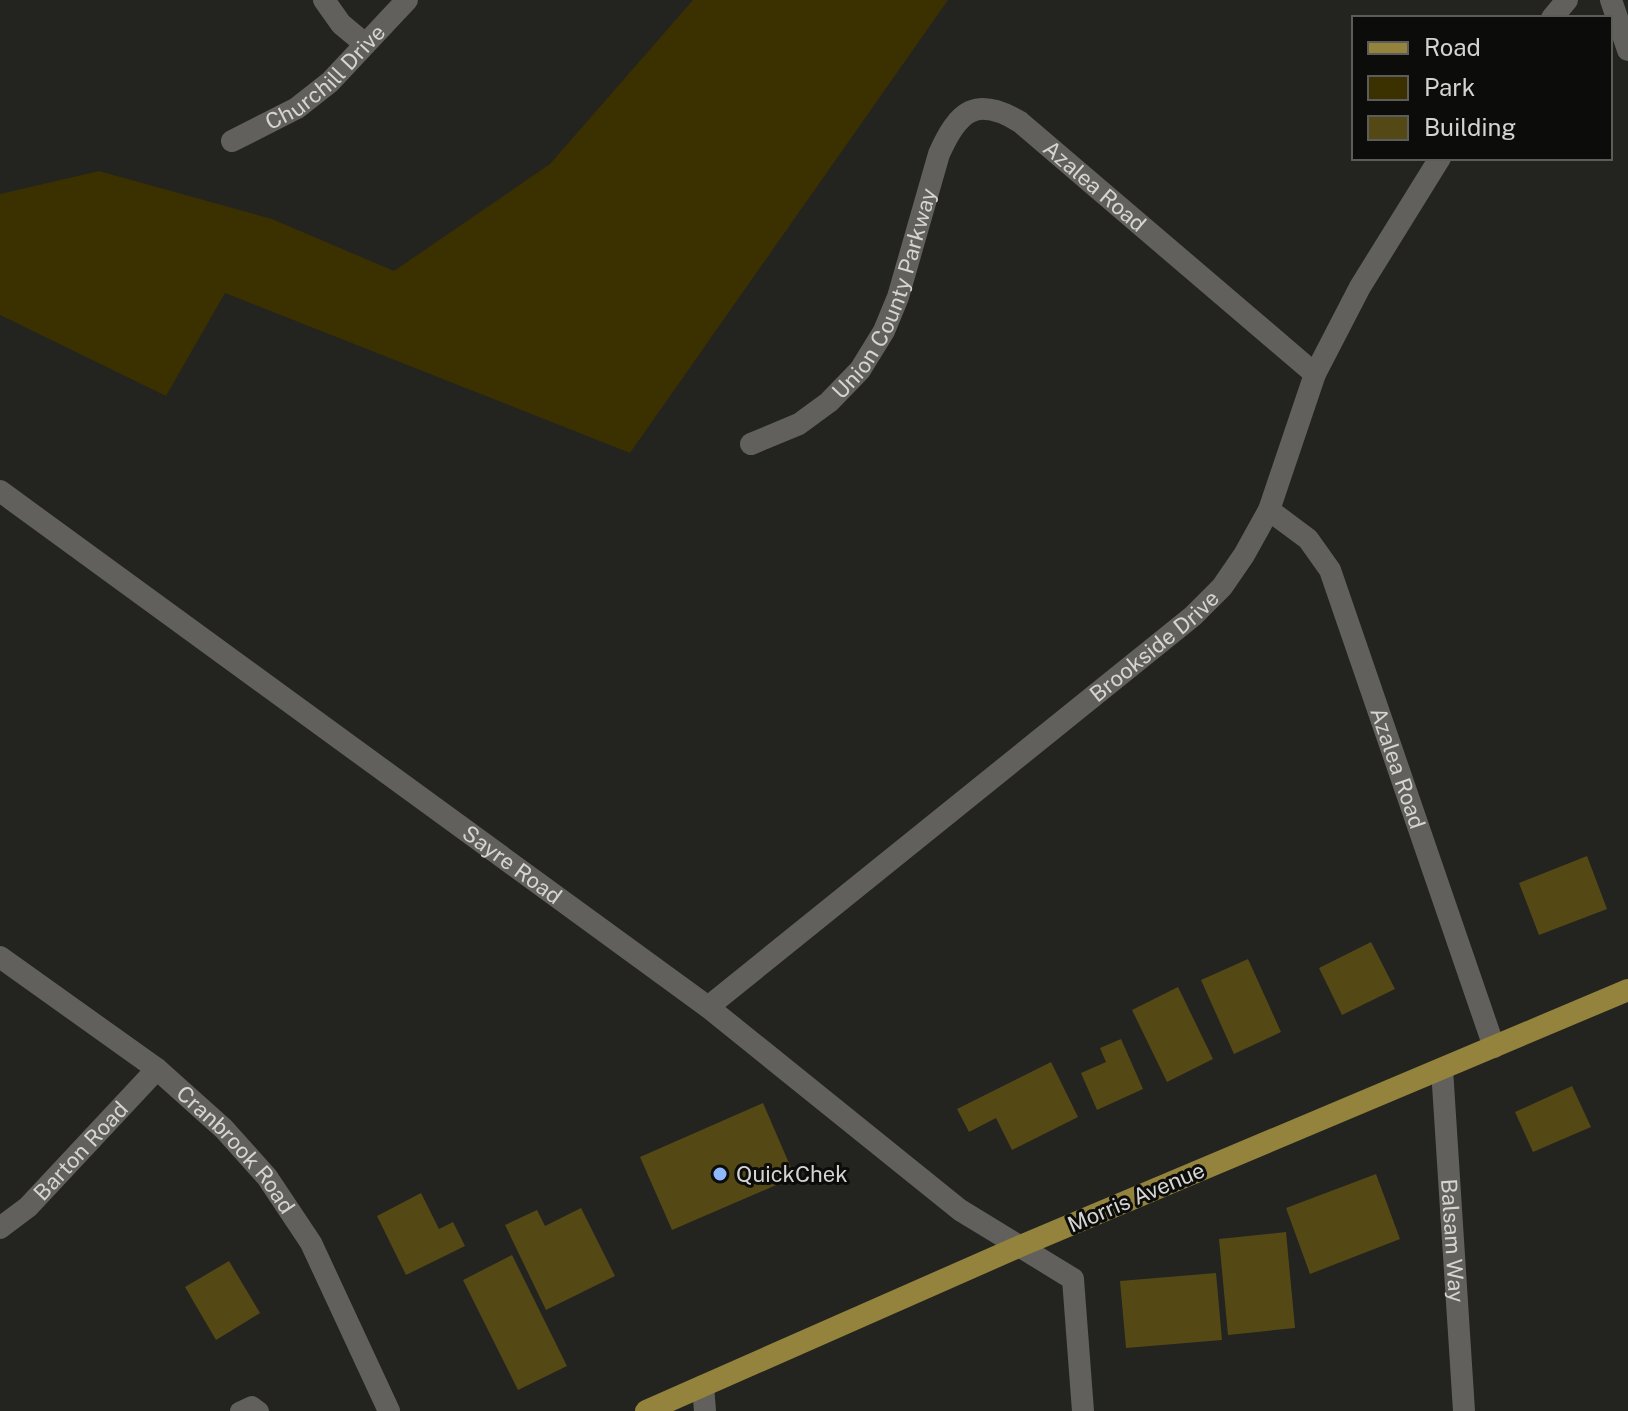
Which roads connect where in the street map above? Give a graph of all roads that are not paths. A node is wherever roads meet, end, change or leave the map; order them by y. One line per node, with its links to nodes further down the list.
1 (324, 0): 6 (street)
2 (407, 0): 6 (street, Churchill Drive)
3 (1567, 0): 5 (street)
4 (1611, 0): 7 (street)
5 (1554, 16)
6 (365, 44): 9 (street, Churchill Drive)
7 (1628, 50)
8 (977, 108): 11 (street, Azalea Road); 12 (street, Union County Parkway)
9 (232, 141)
10 (1439, 160): 11 (street, Brookside Drive)
11 (1315, 374): 14 (street, Brookside Drive)
12 (751, 444)
13 (0, 491): 17 (street, Sayre Road)
14 (1269, 510): 17 (street, Brookside Drive); 18 (street, Azalea Road)
15 (0, 957): 19 (street, Cranbrook Road)
16 (1628, 990): 18 (main road, Morris Avenue)
17 (708, 1007): 22 (street, Sayre Road)
18 (1494, 1047): 20 (main road, Morris Avenue)
19 (157, 1069): 21 (street, Barton Road); 26 (street, Cranbrook Road)
20 (1442, 1069): 22 (main road, Morris Avenue); 30 (street, Balsam Way)
21 (0, 1228)
22 (1018, 1247): 23 (main road, Morris Avenue); 29 (street, Sayre Road)
23 (703, 1386): 27 (main road, Morris Avenue); 28 (street)
24 (239, 1411): 25 (lane)
25 (260, 1411)
26 (389, 1411)
27 (646, 1411)
28 (705, 1411)
29 (1083, 1411)
30 (1464, 1411)

